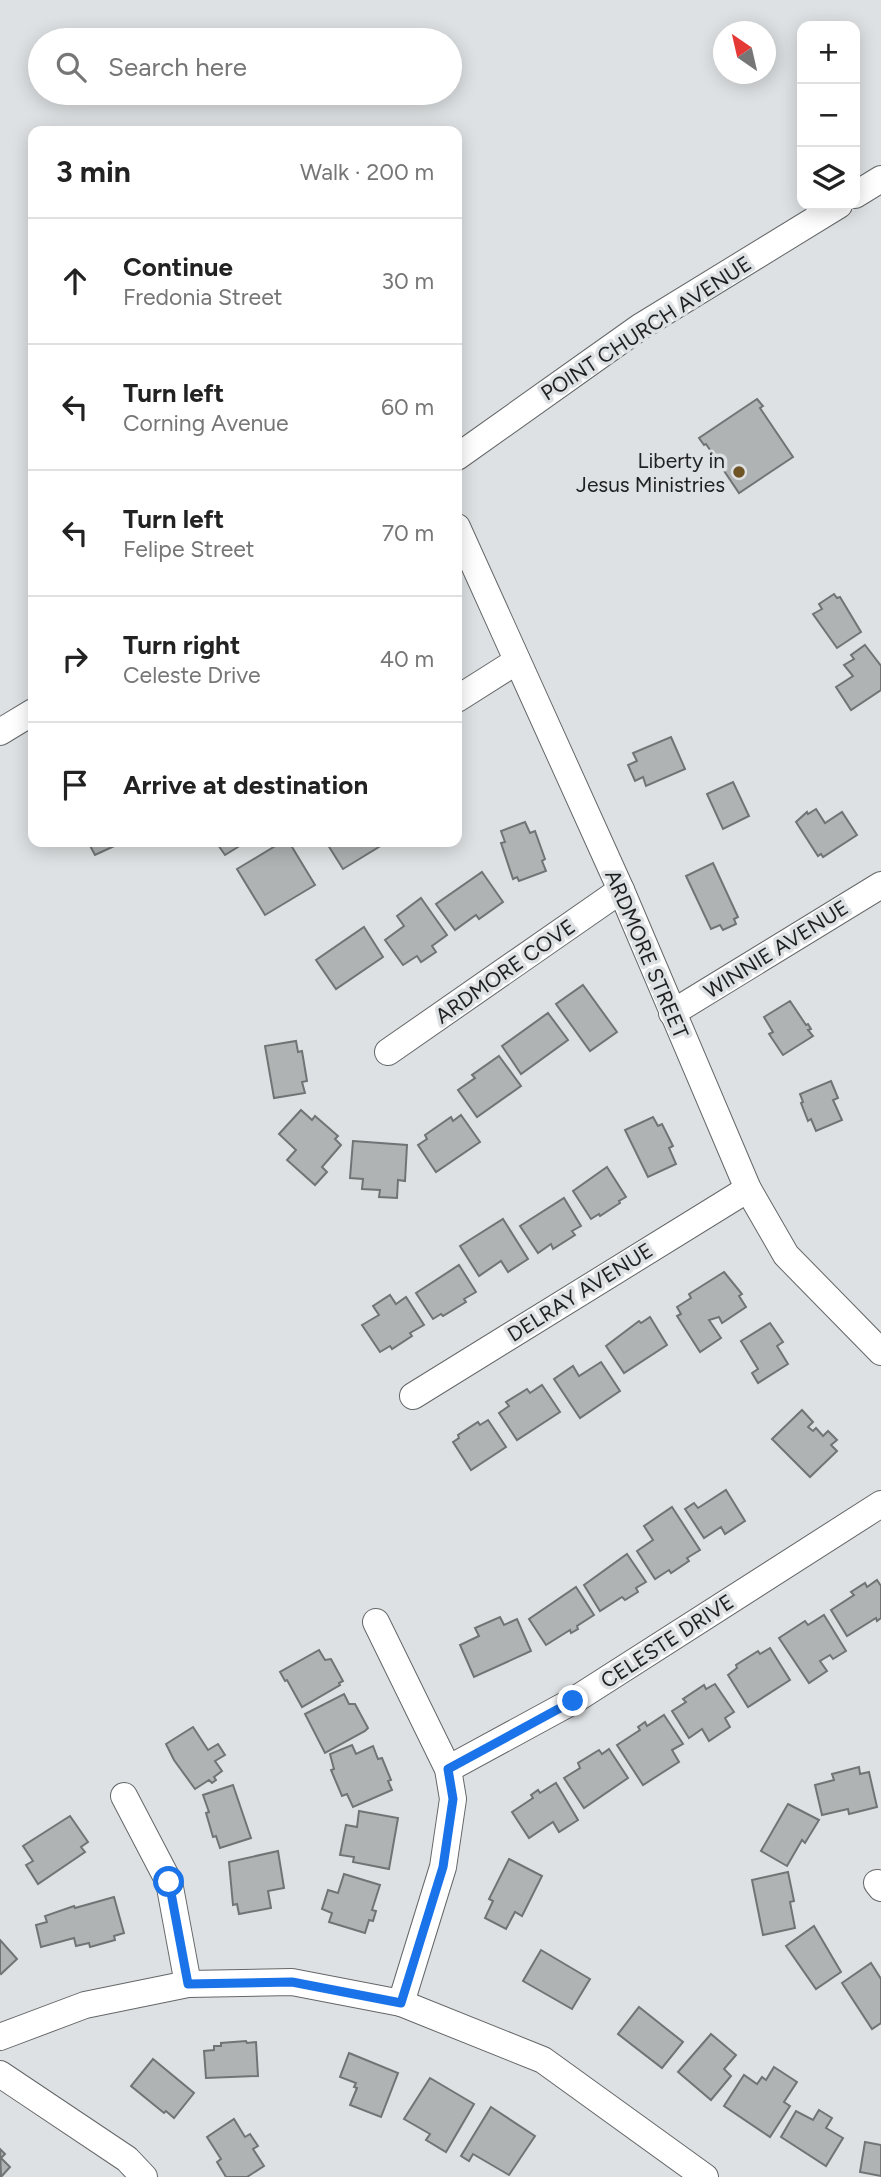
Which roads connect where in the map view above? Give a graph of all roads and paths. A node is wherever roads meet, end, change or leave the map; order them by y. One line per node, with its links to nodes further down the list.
1 (881, 179): 2 (street)
2 (860, 192)
3 (831, 210): 4 (street, POINT CHURCH AVENUE)
4 (462, 453)
5 (462, 538): 6 (street, ARDMORE STREET)
6 (517, 661): 7 (street); 11 (street, ARDMORE STREET)
7 (462, 696)
8 (28, 715): 9 (street)
9 (0, 732)
10 (881, 885): 12 (street, WINNIE AVENUE)
11 (621, 890): 12 (street, ARDMORE STREET); 13 (street, ARDMORE COVE)
12 (671, 1013): 14 (street, ARDMORE STREET)
13 (388, 1052)
14 (748, 1189): 15 (street, ARDMORE STREET); 16 (street, DELRAY AVENUE)
15 (881, 1352)
16 (413, 1396)
17 (881, 1504): 19 (street, CELESTE DRIVE)
18 (376, 1622): 19 (street)
19 (448, 1769): 22 (street)
20 (124, 1796): 21 (street)
21 (188, 1984): 22 (street); 23 (street)
22 (401, 2003): 26 (street)
23 (0, 2037)
24 (0, 2074): 25 (street)
25 (144, 2177)
26 (705, 2177)

